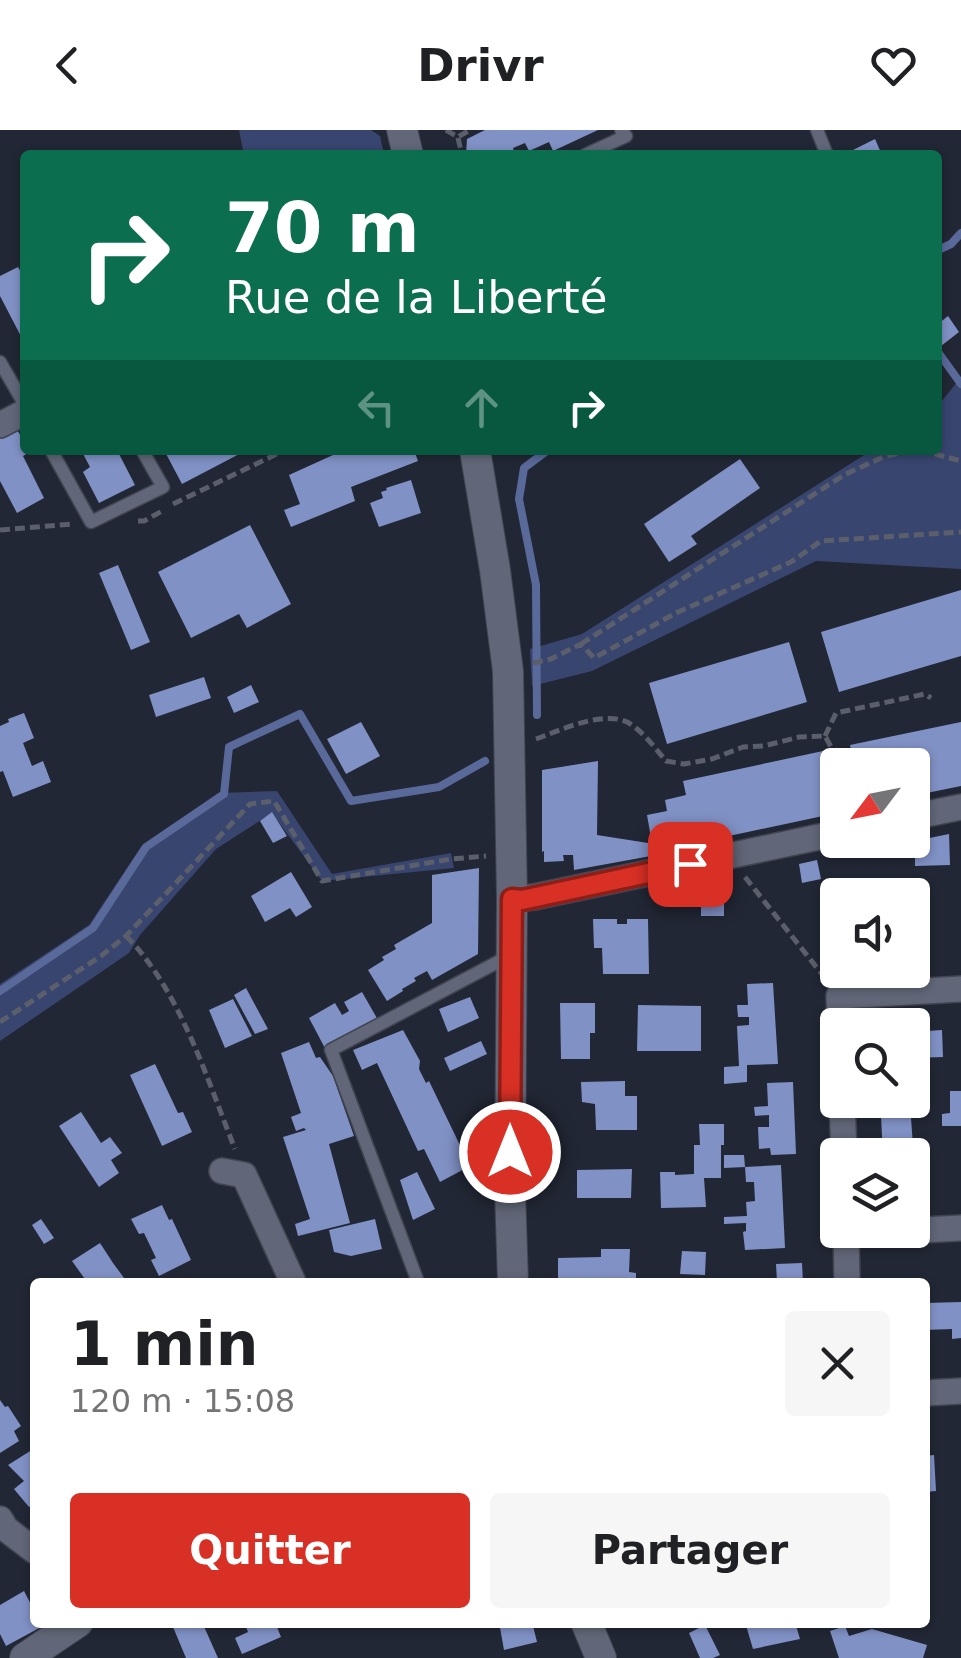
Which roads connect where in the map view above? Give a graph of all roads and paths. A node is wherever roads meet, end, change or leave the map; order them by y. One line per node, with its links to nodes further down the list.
1 (446, 130): 4 (path)
2 (470, 130): 4 (path)
3 (621, 130): 6 (lane)
4 (458, 137): 5 (path)
5 (461, 150)
6 (596, 150)
7 (0, 362): 8 (lane)
8 (20, 399)
9 (53, 455): 10 (lane)
10 (145, 455)
11 (476, 455): 25 (street)
12 (888, 455): 14 (path)
13 (961, 532): 14 (path)
14 (581, 644): 15 (path)
15 (530, 663)
16 (931, 698): 17 (path)
17 (825, 736): 18 (path); 19 (path)
18 (529, 741)
19 (832, 748)
20 (961, 807): 21 (street)
21 (930, 813)
22 (820, 837): 24 (street)
23 (493, 856): 26 (path)
24 (729, 856): 25 (street); 29 (path)
25 (512, 899): 27 (street)
26 (126, 936): 31 (path); 32 (path)
27 (511, 955): 37 (lane); 38 (street)
28 (961, 989): 29 (street)
29 (839, 996): 30 (street)
30 (839, 1008)
31 (0, 1022)
32 (234, 1173): 36 (street)
33 (961, 1228): 34 (street)
34 (930, 1229)
35 (846, 1248): 39 (street)
36 (291, 1278)
37 (416, 1278)
38 (512, 1278)
39 (847, 1278)
40 (961, 1390): 41 (street)
41 (930, 1392)
42 (0, 1519): 43 (street)
43 (30, 1547)
44 (69, 1628): 46 (street)
45 (588, 1628): 47 (street)
46 (24, 1658)
47 (601, 1658)

